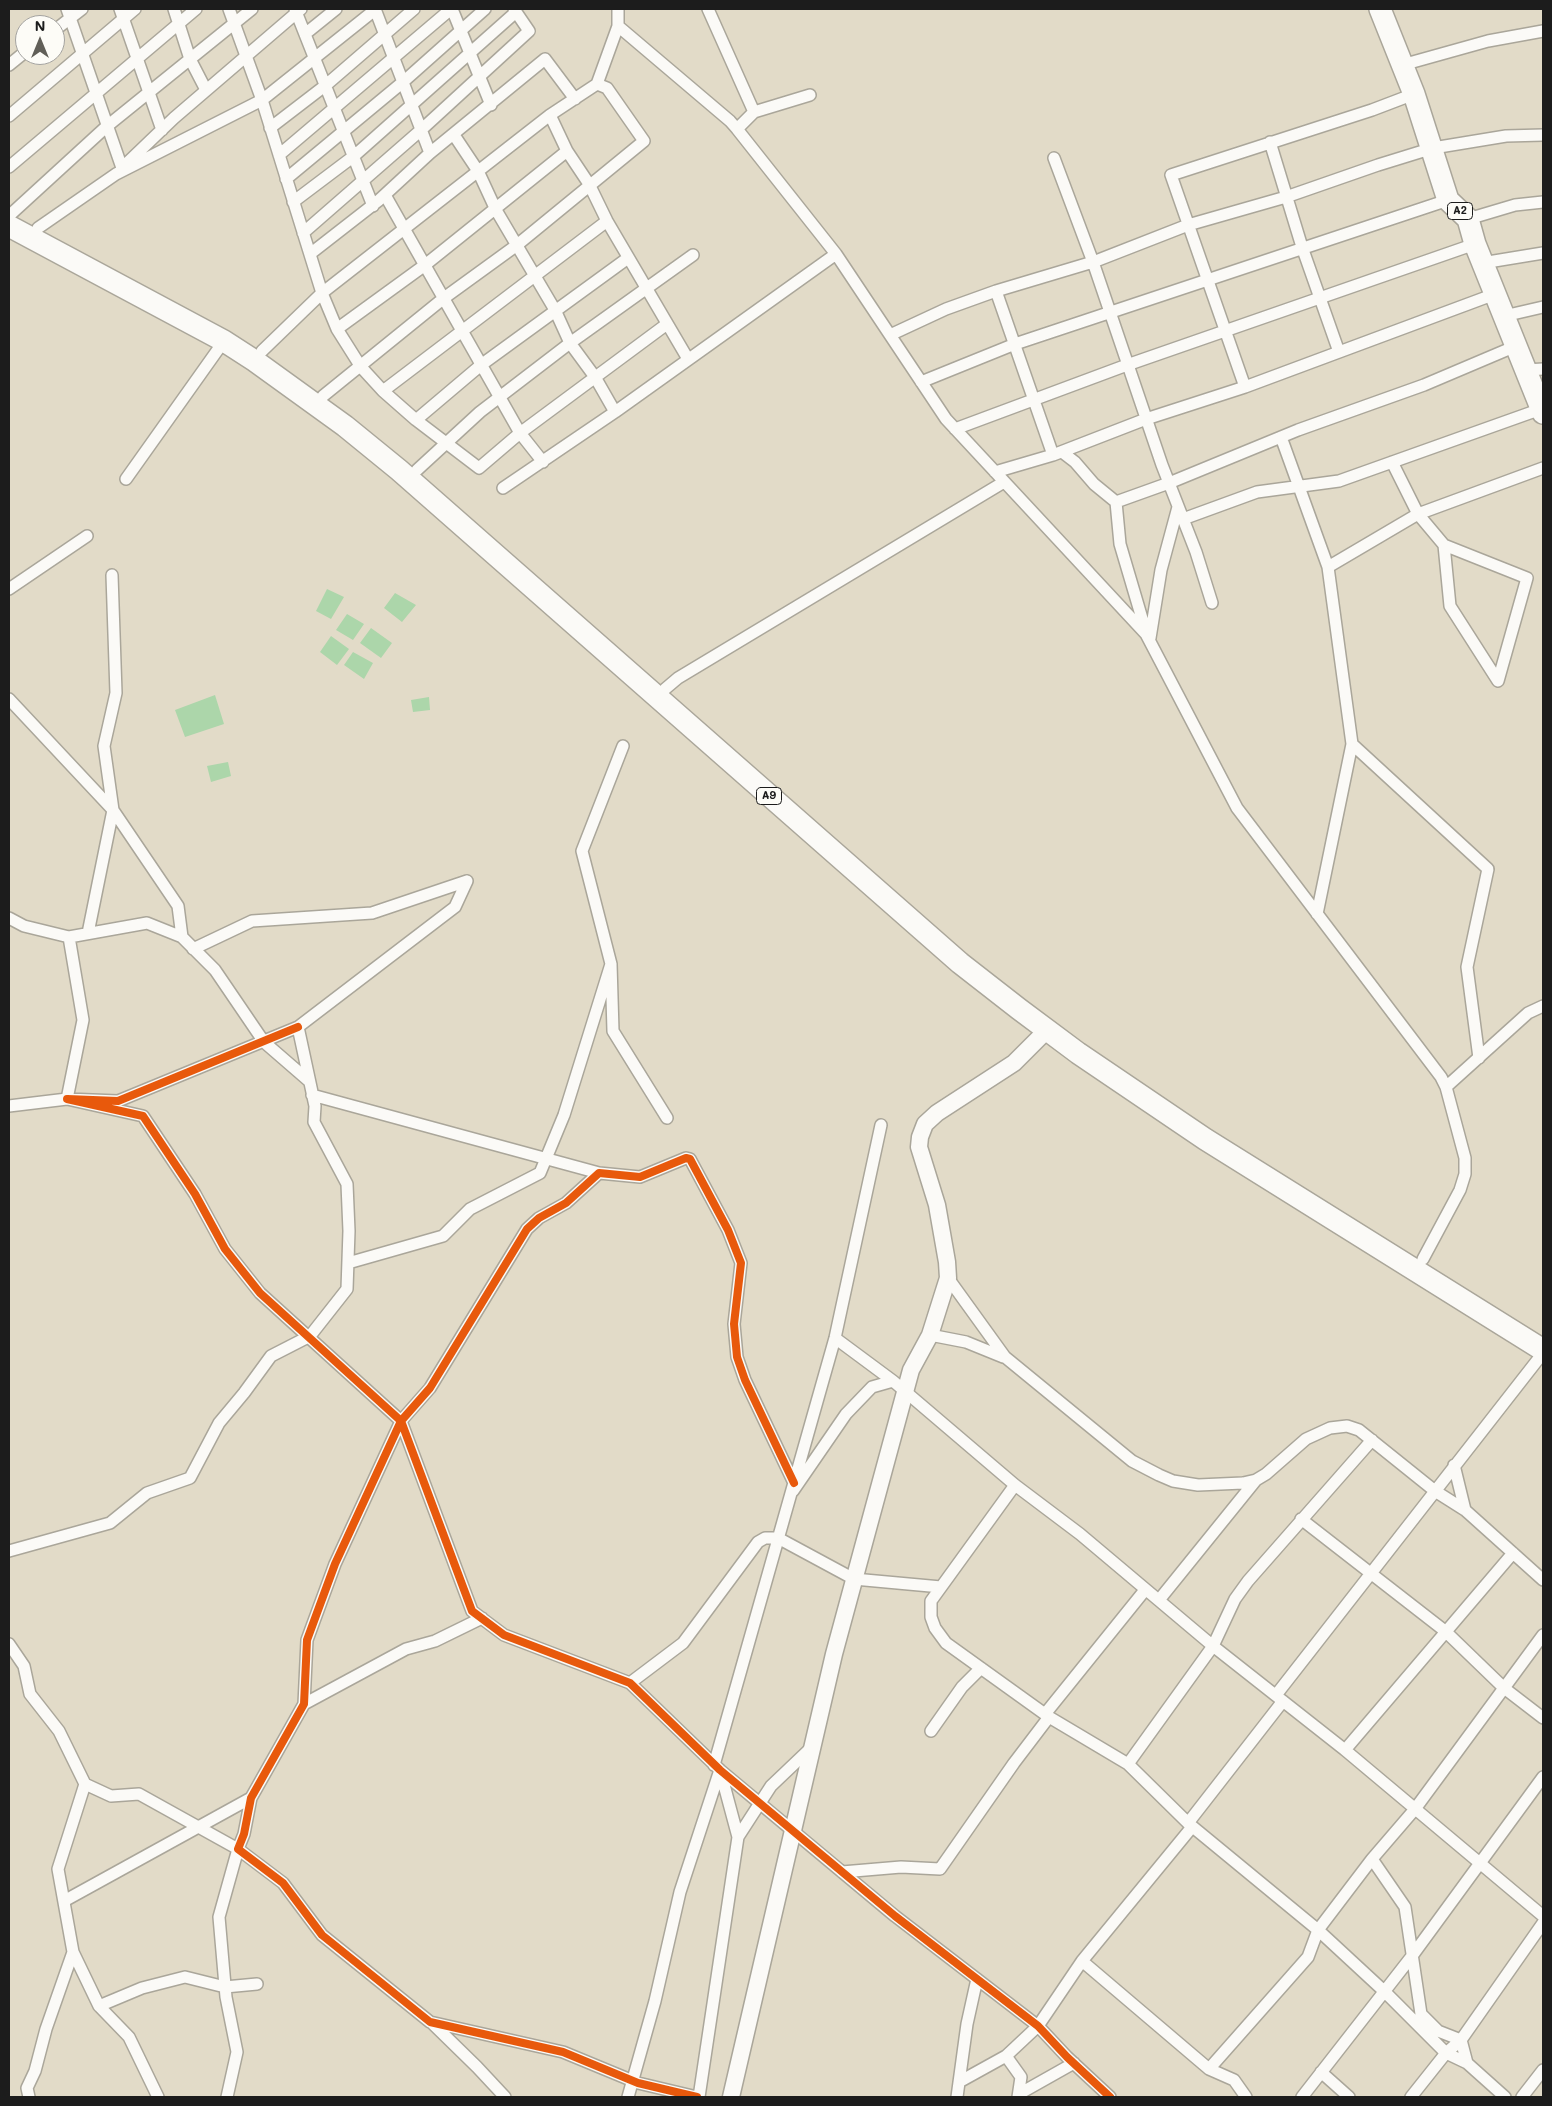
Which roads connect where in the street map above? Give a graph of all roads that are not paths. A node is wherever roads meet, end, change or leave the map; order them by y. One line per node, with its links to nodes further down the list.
1 (82, 9): 17 (street)
2 (135, 9): 18 (street)
3 (174, 9): 19 (street)
4 (196, 9): 19 (street)
5 (229, 9): 20 (street)
6 (252, 9): 20 (street)
7 (336, 9): 24 (street)
8 (375, 9): 25 (street); 31 (street)
9 (414, 9): 25 (street)
10 (452, 9): 22 (street); 32 (street)
11 (485, 9): 22 (street)
12 (618, 9): 21 (street)
13 (708, 9): 48 (street)
14 (1380, 9): 33 (highway, A2)
15 (298, 10): 24 (street); 29 (street)
16 (515, 10): 27 (street); 34 (street)
17 (69, 14): 26 (street)
18 (122, 14): 26 (street); 28 (street)
19 (179, 23): 28 (street); 30 (street)
20 (234, 23): 29 (street); 30 (street)
21 (618, 26): 36 (street); 53 (street)
22 (461, 31): 27 (street); 35 (street)
23 (1543, 31): 33 (street)
24 (305, 34): 31 (street)
25 (385, 34): 32 (street); 37 (street)
26 (84, 51): 39 (street); 50 (street)
27 (470, 54): 34 (street); 45 (street)
28 (138, 56): 39 (street); 40 (street)
29 (245, 57): 38 (street); 44 (street)
30 (190, 59): 38 (street); 40 (street)
31 (315, 59): 37 (street); 44 (street)
32 (394, 59): 35 (street); 47 (street)
33 (1402, 65): 41 (highway, A2)
34 (478, 76): 46 (street); 55 (street)
35 (403, 82): 45 (street); 56 (street)
36 (597, 84): 43 (street); 71 (street)
37 (326, 85): 47 (street); 52 (street)
38 (206, 90): 54 (street)
39 (95, 92): 51 (street); 66 (street)
40 (150, 92): 51 (street); 54 (street)
41 (1414, 94): 59 (street); 60 (highway, A2)
42 (810, 95): 48 (street)
43 (574, 99): 46 (street); 49 (street)
44 (262, 100): 52 (street); 67 (street)
45 (412, 105): 55 (street); 64 (street)
46 (491, 105): 57 (street)
47 (335, 109): 56 (street); 63 (street)
48 (754, 112): 53 (street)
49 (550, 115): 61 (street); 68 (street)
50 (9, 116)
51 (106, 127): 67 (street); 79 (street)
52 (270, 128): 63 (street)
53 (737, 129): 89 (street)
54 (162, 130): 67 (street)
55 (422, 130): 62 (street); 70 (street)
56 (344, 131): 64 (street); 69 (street)
57 (454, 135): 62 (street); 68 (street)
58 (1543, 135): 60 (street)
59 (1270, 142): 73 (street); 82 (street)
60 (1433, 148): 73 (street); 74 (highway, A2)
61 (567, 150): 71 (street); 78 (street)
62 (430, 153): 72 (street)
63 (279, 155): 69 (street)
64 (354, 156): 70 (street); 75 (street)
65 (1054, 158): 94 (street)
66 (9, 167)
67 (119, 171): 83 (street)
68 (478, 171): 78 (street); 84 (street)
69 (286, 178): 75 (street)
70 (363, 180): 77 (street); 85 (street)
71 (589, 184): 81 (street); 86 (street)
72 (385, 195): 77 (street); 84 (street)
73 (1286, 197): 82 (street); 87 (street)
74 (1448, 200): 80 (highway, A2); 87 (street)
75 (293, 202): 85 (street)
76 (1543, 202): 80 (street)
77 (373, 206): 88 (street)
78 (496, 210): 86 (street); 95 (street)
79 (10, 218): 83 (highway, A9); 113 (highway, A9)
80 (1468, 219): 90 (highway, A2)
81 (607, 221): 93 (street); 96 (street)
82 (1188, 225): 94 (street); 97 (street)
83 (38, 228): 117 (highway, A9)
84 (406, 230): 95 (street); 100 (street)
85 (303, 233): 88 (street)
86 (517, 245): 96 (street); 102 (street)
87 (1302, 247): 97 (street); 103 (street)
88 (310, 254): 100 (street)
89 (836, 254): 112 (street); 119 (street)
90 (1478, 254): 91 (street); 101 (highway, A2); 103 (street)
91 (1543, 254)
92 (693, 255): 98 (street)
93 (628, 258): 98 (street); 105 (street)
94 (1093, 262): 99 (street); 106 (street)
95 (426, 265): 102 (street); 109 (street)
96 (535, 276): 105 (street); 111 (street)
97 (1207, 279): 106 (street); 110 (street)
98 (646, 289): 108 (street); 114 (street)
99 (996, 291): 112 (street); 115 (street)
100 (322, 294): 109 (street); 117 (street)
101 (1495, 294): 107 (highway, A2); 118 (street)
102 (444, 298): 111 (street); 122 (street)
103 (1318, 299): 110 (street); 118 (street)
104 (1543, 307): 107 (street)
105 (555, 310): 114 (street); 120 (street)
106 (1109, 312): 115 (street); 121 (street)
107 (1504, 316): 116 (highway, A2)
108 (666, 324): 119 (street); 124 (street)
109 (337, 329): 122 (street)
110 (1225, 330): 121 (street); 126 (street)
111 (462, 331): 120 (street); 127 (street)
112 (890, 336): 125 (street)
113 (224, 341): 145 (street); 175 (highway, A9)
114 (570, 343): 124 (street); 129 (street)
115 (1015, 344): 125 (street); 130 (street)
116 (1516, 346): 123 (highway, A2); 137 (street)
117 (262, 351): 128 (highway, A9)
118 (1339, 352): 126 (street)
119 (688, 359): 132 (street)
120 (481, 365): 129 (street); 134 (street)
121 (1127, 365): 130 (street); 133 (street)
122 (361, 367): 127 (street); 128 (street)
123 (1534, 370): 131 (highway, A2)
124 (595, 377): 132 (street); 136 (street)
125 (921, 382): 135 (street)
126 (1245, 387): 133 (street)
127 (383, 391): 134 (street)
128 (323, 396): 143 (highway, A9)
129 (499, 397): 136 (street); 138 (street)
130 (1033, 399): 135 (street); 139 (street)
131 (1542, 411): 141 (street)
132 (615, 412): 140 (street)
133 (1146, 419): 139 (street); 147 (street)
134 (416, 420): 138 (street)
135 (955, 429): 144 (street)
136 (520, 433): 138 (street); 140 (street)
137 (1281, 437): 147 (street); 148 (street)
138 (446, 442): 143 (street)
139 (1057, 454): 144 (street); 150 (street)
140 (543, 462): 149 (street)
141 (1392, 462): 148 (street); 152 (street)
142 (1543, 468): 152 (street)
143 (417, 470): 161 (highway, A9)
144 (995, 472): 146 (street)
145 (126, 479)
146 (1004, 482): 160 (street); 161 (street)
147 (1169, 483): 150 (street); 151 (street)
148 (1300, 487): 153 (street); 156 (street)
149 (503, 488)
150 (1116, 502): 160 (street)
151 (1178, 507): 153 (street); 160 (street)
152 (1418, 514): 155 (street); 156 (street)
153 (1183, 519): 159 (street)
154 (87, 536): 158 (street)
155 (1444, 546): 155 (street)
156 (1328, 567): 163 (street)
157 (112, 575): 165 (street)
158 (9, 589)
159 (1212, 603)
160 (1148, 637): 166 (street)
161 (665, 689): 187 (highway, A9)
162 (9, 699): 165 (street)
163 (1352, 744): 166 (street); 177 (street)
164 (623, 746): 172 (street)
165 (113, 810): 168 (street); 170 (street)
166 (1317, 914): 179 (street)
167 (9, 918): 169 (street)
168 (88, 933): 169 (street); 170 (street)
169 (69, 937): 181 (street)
170 (182, 938): 171 (street)
171 (193, 949): 174 (street); 176 (street)
172 (611, 964): 183 (street); 185 (street)
173 (1543, 1006): 177 (street)
174 (298, 1027): 176 (street); 178 (street)
175 (1047, 1030): 189 (street); 194 (highway, A9)
176 (264, 1042): 178 (street); 181 (street)
177 (1479, 1058): 179 (street)
178 (309, 1081): 180 (street)
179 (1446, 1087): 187 (street)
180 (312, 1095): 185 (street); 188 (street)
181 (68, 1099): 182 (street); 192 (street)
182 (9, 1106)
183 (667, 1118)
184 (881, 1125): 193 (street)
185 (546, 1159): 186 (street); 188 (street)
186 (599, 1173): 197 (street); 202 (street)
187 (1423, 1258): 191 (highway, A9)
188 (348, 1263): 192 (street)
189 (948, 1278): 190 (street); 195 (street)
190 (930, 1335): 195 (street); 196 (street)
191 (1543, 1335)
192 (310, 1336): 197 (street); 207 (street)
193 (835, 1338): 196 (street); 202 (street)
194 (1543, 1351): 199 (street)
195 (1005, 1357): 200 (street)
196 (899, 1386): 201 (street); 202 (street); 210 (street)
197 (401, 1421): 215 (street); 224 (street)
198 (1372, 1440): 200 (street); 203 (street); 205 (street)
199 (1454, 1465): 203 (street); 204 (street)
200 (1256, 1480): 214 (street)
201 (1015, 1484): 212 (street); 213 (street)
202 (793, 1487): 206 (street)
203 (1435, 1491): 204 (street); 209 (street)
204 (1465, 1510): 208 (street)
205 (1301, 1519): 209 (street); 219 (street)
206 (778, 1538): 210 (street); 221 (street); 231 (street)
207 (9, 1551)
208 (1513, 1552): 211 (street); 216 (street)
209 (1372, 1574): 216 (street); 223 (street)
210 (854, 1579): 212 (street); 228 (street)
211 (1543, 1580)
212 (941, 1587): 220 (street)
213 (1145, 1590): 214 (street); 225 (street)
214 (1159, 1600): 219 (street)
215 (482, 1618): 221 (street); 224 (street)
216 (1445, 1631): 222 (street); 229 (street)
217 (1543, 1635): 222 (street)
218 (9, 1644): 233 (street)
219 (1213, 1646): 223 (street); 230 (street)
220 (982, 1668): 225 (street); 227 (street)
221 (630, 1683): 231 (street)
222 (1504, 1688): 226 (street); 236 (street)
223 (1279, 1698): 229 (street); 237 (street)
224 (304, 1704): 234 (street)
225 (1047, 1715): 230 (street); 244 (street)
226 (1543, 1718)
227 (931, 1731)
228 (814, 1745): 235 (street); 239 (street)
229 (1345, 1750): 236 (street)
230 (1128, 1764): 237 (street)
231 (717, 1768): 235 (street); 240 (street); 267 (street)
232 (1543, 1777): 243 (street)
233 (86, 1784): 238 (street); 245 (street)
234 (251, 1798): 238 (street); 241 (street)
235 (760, 1803): 239 (street); 240 (street)
236 (1415, 1809): 242 (street); 243 (street)
237 (1190, 1825): 248 (street); 251 (street)
238 (197, 1828): 241 (street); 245 (street)
239 (794, 1831): 244 (street); 277 (street)
240 (738, 1837): 276 (street)
241 (238, 1850): 254 (street); 257 (street)
242 (1372, 1858): 248 (street); 250 (street)
243 (1480, 1862): 246 (street); 250 (street)
244 (842, 1872): 252 (street)
245 (64, 1901): 249 (street)
246 (1543, 1916)
247 (1543, 1923): 259 (street)
248 (1318, 1930): 255 (street); 264 (street)
249 (73, 1952): 256 (street); 271 (street)
250 (1412, 1956): 255 (street); 259 (street)
251 (1082, 1961): 258 (street); 264 (street)
252 (978, 1980): 258 (street); 268 (street)
253 (257, 1984): 254 (street)
254 (225, 1987): 256 (street); 273 (street)
255 (1384, 1992): 260 (street); 266 (street)
256 (99, 2006): 272 (street)
257 (430, 2022): 267 (street); 274 (street)
258 (1038, 2026): 261 (street); 262 (street)
259 (1461, 2040): 260 (street); 263 (street)
260 (1446, 2053): 263 (street); 283 (street)
261 (1006, 2056): 268 (street); 270 (street)
262 (1074, 2063): 269 (street); 270 (street)
263 (1467, 2063): 284 (street)
264 (1209, 2069): 280 (street)
265 (1543, 2070): 285 (street)
266 (1322, 2072): 281 (street); 282 (street)
267 (631, 2081): 275 (street); 276 (street)
268 (959, 2082): 278 (street)
269 (1100, 2093): 279 (street)
270 (1019, 2096)
271 (29, 2097)
272 (158, 2097)
273 (227, 2097)
274 (505, 2097)
275 (628, 2097)
276 (698, 2097)
277 (731, 2097)
278 (958, 2097)
279 (1110, 2097)
280 (1246, 2097)
281 (1302, 2097)
282 (1349, 2097)
283 (1410, 2097)
284 (1505, 2097)
285 (1522, 2097)

